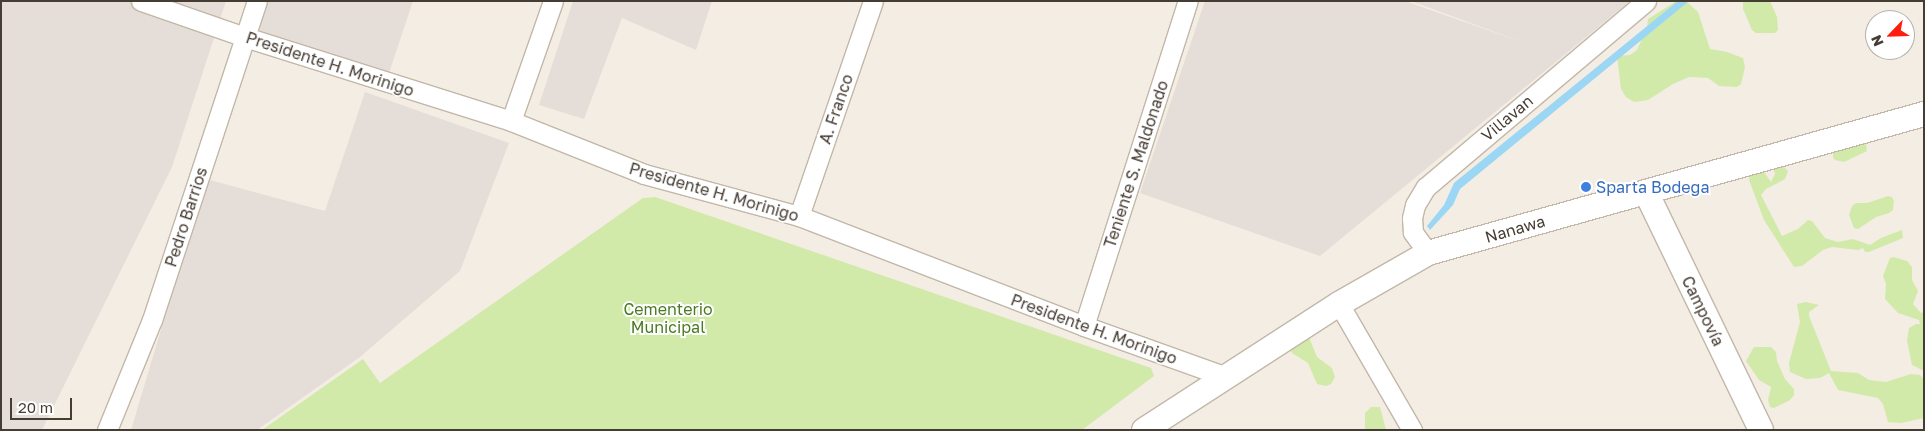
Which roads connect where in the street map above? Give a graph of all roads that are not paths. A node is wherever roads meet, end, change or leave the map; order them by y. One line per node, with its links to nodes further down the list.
1 (141, 1): 7 (street, Presidente H. Morinigo)
2 (258, 1): 7 (street, Pedro Barrios)
3 (553, 1): 9 (street)
4 (873, 1): 11 (street, A. Franco)
5 (1188, 1): 14 (street, Teniente S. Maldonado)
6 (1646, 1): 12 (street, Villavan)
7 (245, 37): 9 (street, Presidente H. Morinigo); 17 (street, Pedro Barrios)
8 (1924, 114): 10 (street, Nanawa)
9 (511, 121): 11 (street, Presidente H. Morinigo)
10 (1646, 192): 12 (street, Nanawa); 19 (street, Campovía)
11 (799, 216): 14 (street, Presidente H. Morinigo)
12 (1428, 253): 13 (street, Nanawa)
13 (1339, 304): 15 (street, Nanawa); 18 (street)
14 (1084, 326): 15 (street, Presidente H. Morinigo)
15 (1224, 376): 16 (street, Nanawa)
16 (1158, 426)
17 (107, 430)
18 (1412, 430)
19 (1761, 430)

